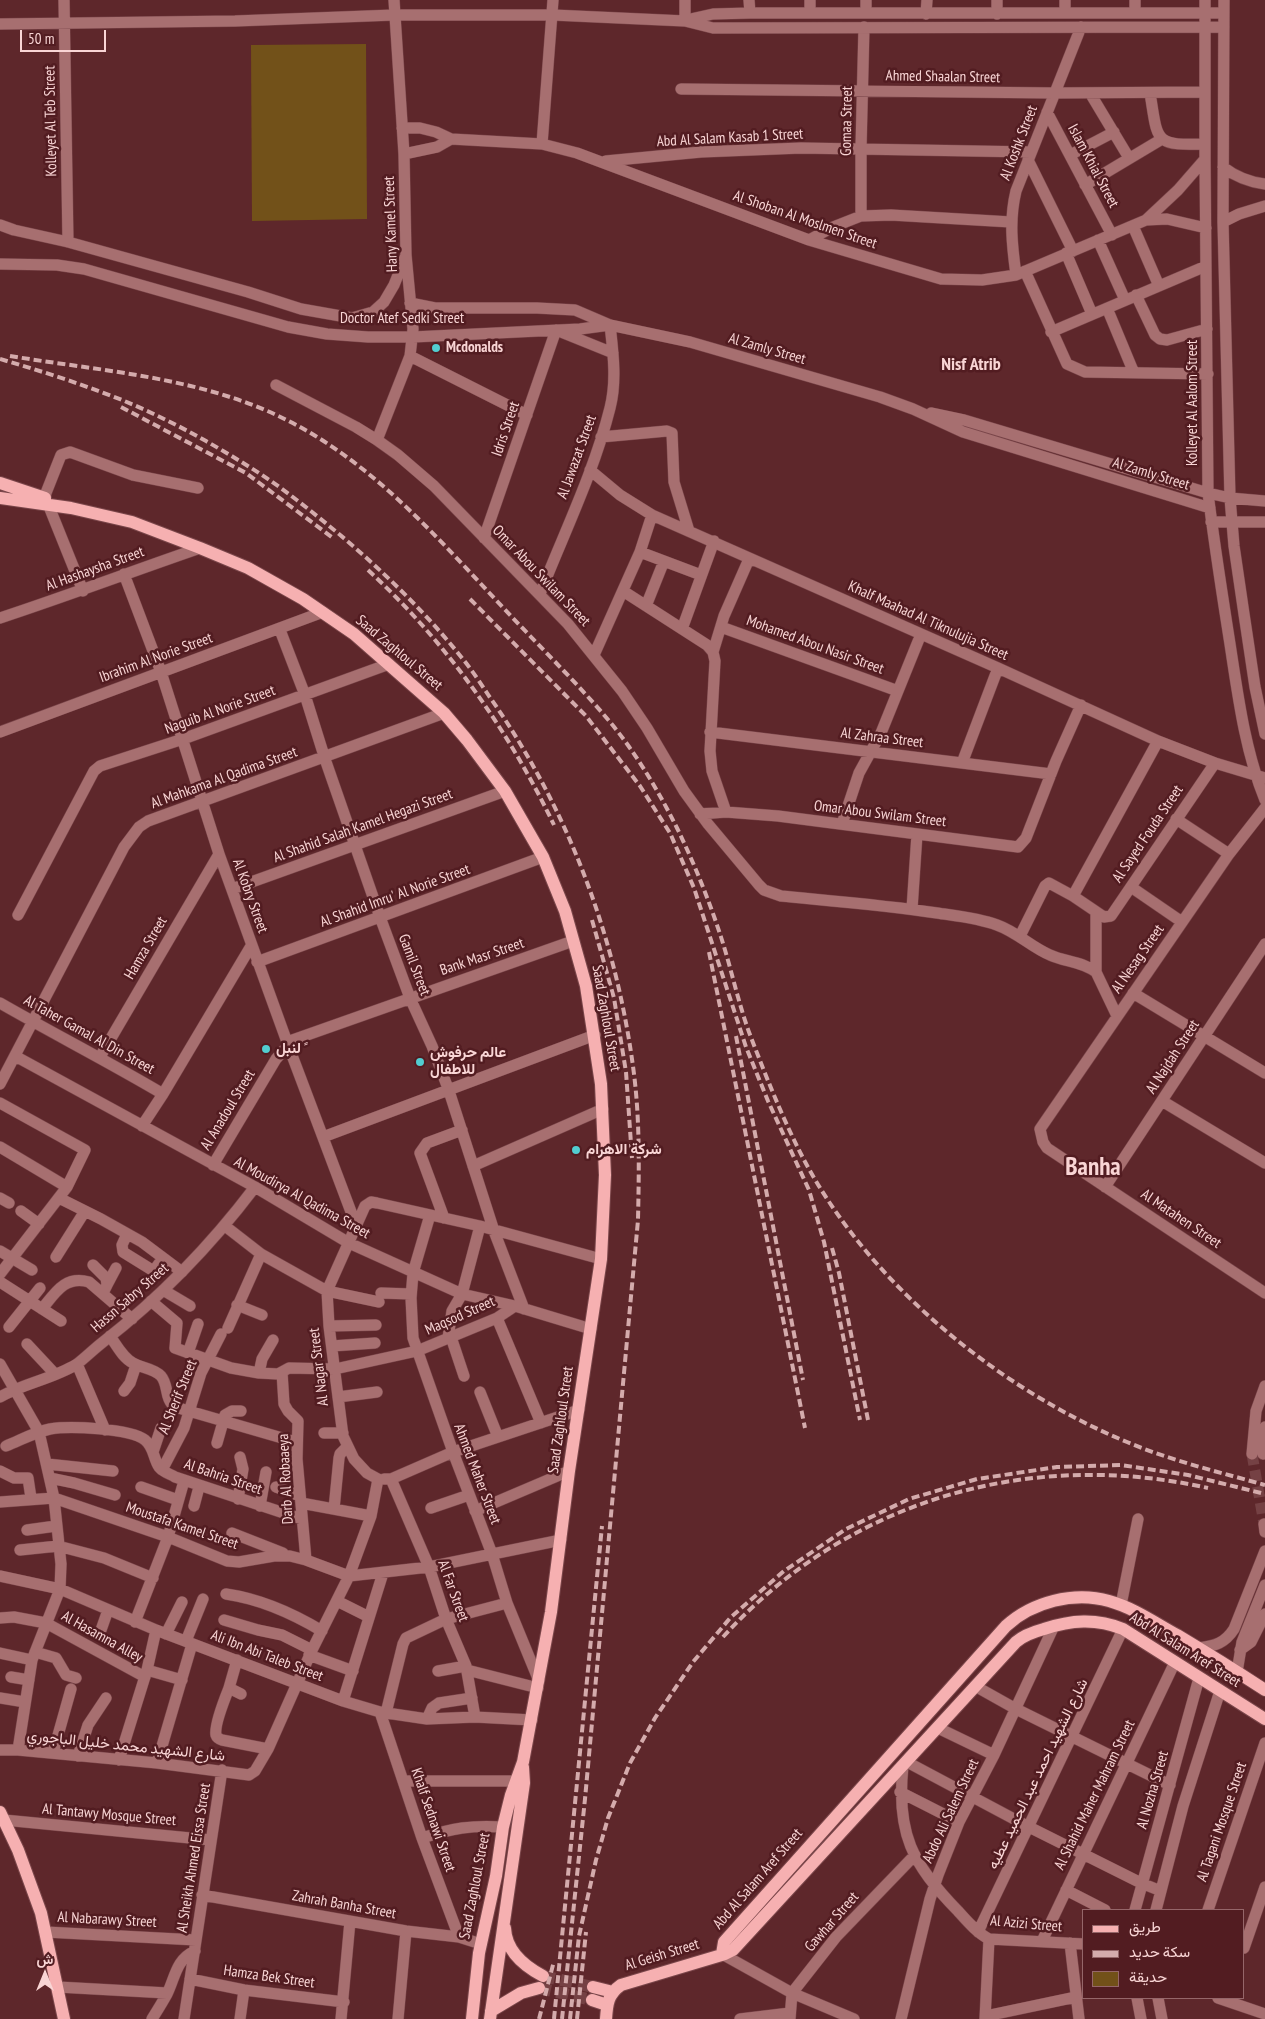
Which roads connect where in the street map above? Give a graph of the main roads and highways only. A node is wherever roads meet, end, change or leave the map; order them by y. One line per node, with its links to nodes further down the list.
1 (0, 483): 3 (main road, Saad Zaghloul Street)
2 (0, 498): 3 (main road, Saad Zaghloul Street)
3 (46, 501): 14 (main road, Saad Zaghloul Street)
4 (1062, 1599): 5 (main road, Abd Al Salam Aref Street); 7 (main road); 10 (main road, Abd Al Salam Aref Street)
5 (1107, 1600): 6 (main road); 8 (main road, Abd Al Salam Aref Street)
6 (1099, 1622): 7 (main road, Abd Al Salam Aref Street); 9 (main road, Abd Al Salam Aref Street)
7 (1059, 1624): 11 (main road, Abd Al Salam Aref Street)
8 (1265, 1690)
9 (1265, 1719)
10 (906, 1737): 11 (main road); 12 (main road, Abd Al Salam Aref Street)
11 (919, 1748): 13 (main road, Abd Al Salam Aref Street)
12 (880, 1766): 13 (main road); 17 (main road, Abd Al Salam Aref Street)
13 (891, 1780): 17 (main road, Abd Al Salam Aref Street)
14 (520, 1782): 16 (main road, Saad Zaghloul Street); 22 (main road, Saad Zaghloul Street)
15 (2, 1816): 21 (main road)
16 (504, 1917): 20 (main road, Saad Zaghloul Street); 20 (main road)
17 (722, 1954): 18 (main road, Al Geish Street)
18 (613, 1992): 19 (main road); 19 (main road)
19 (607, 2005): 23 (main road)
20 (490, 2015)
21 (64, 2019)
22 (472, 2019)
23 (606, 2019)

